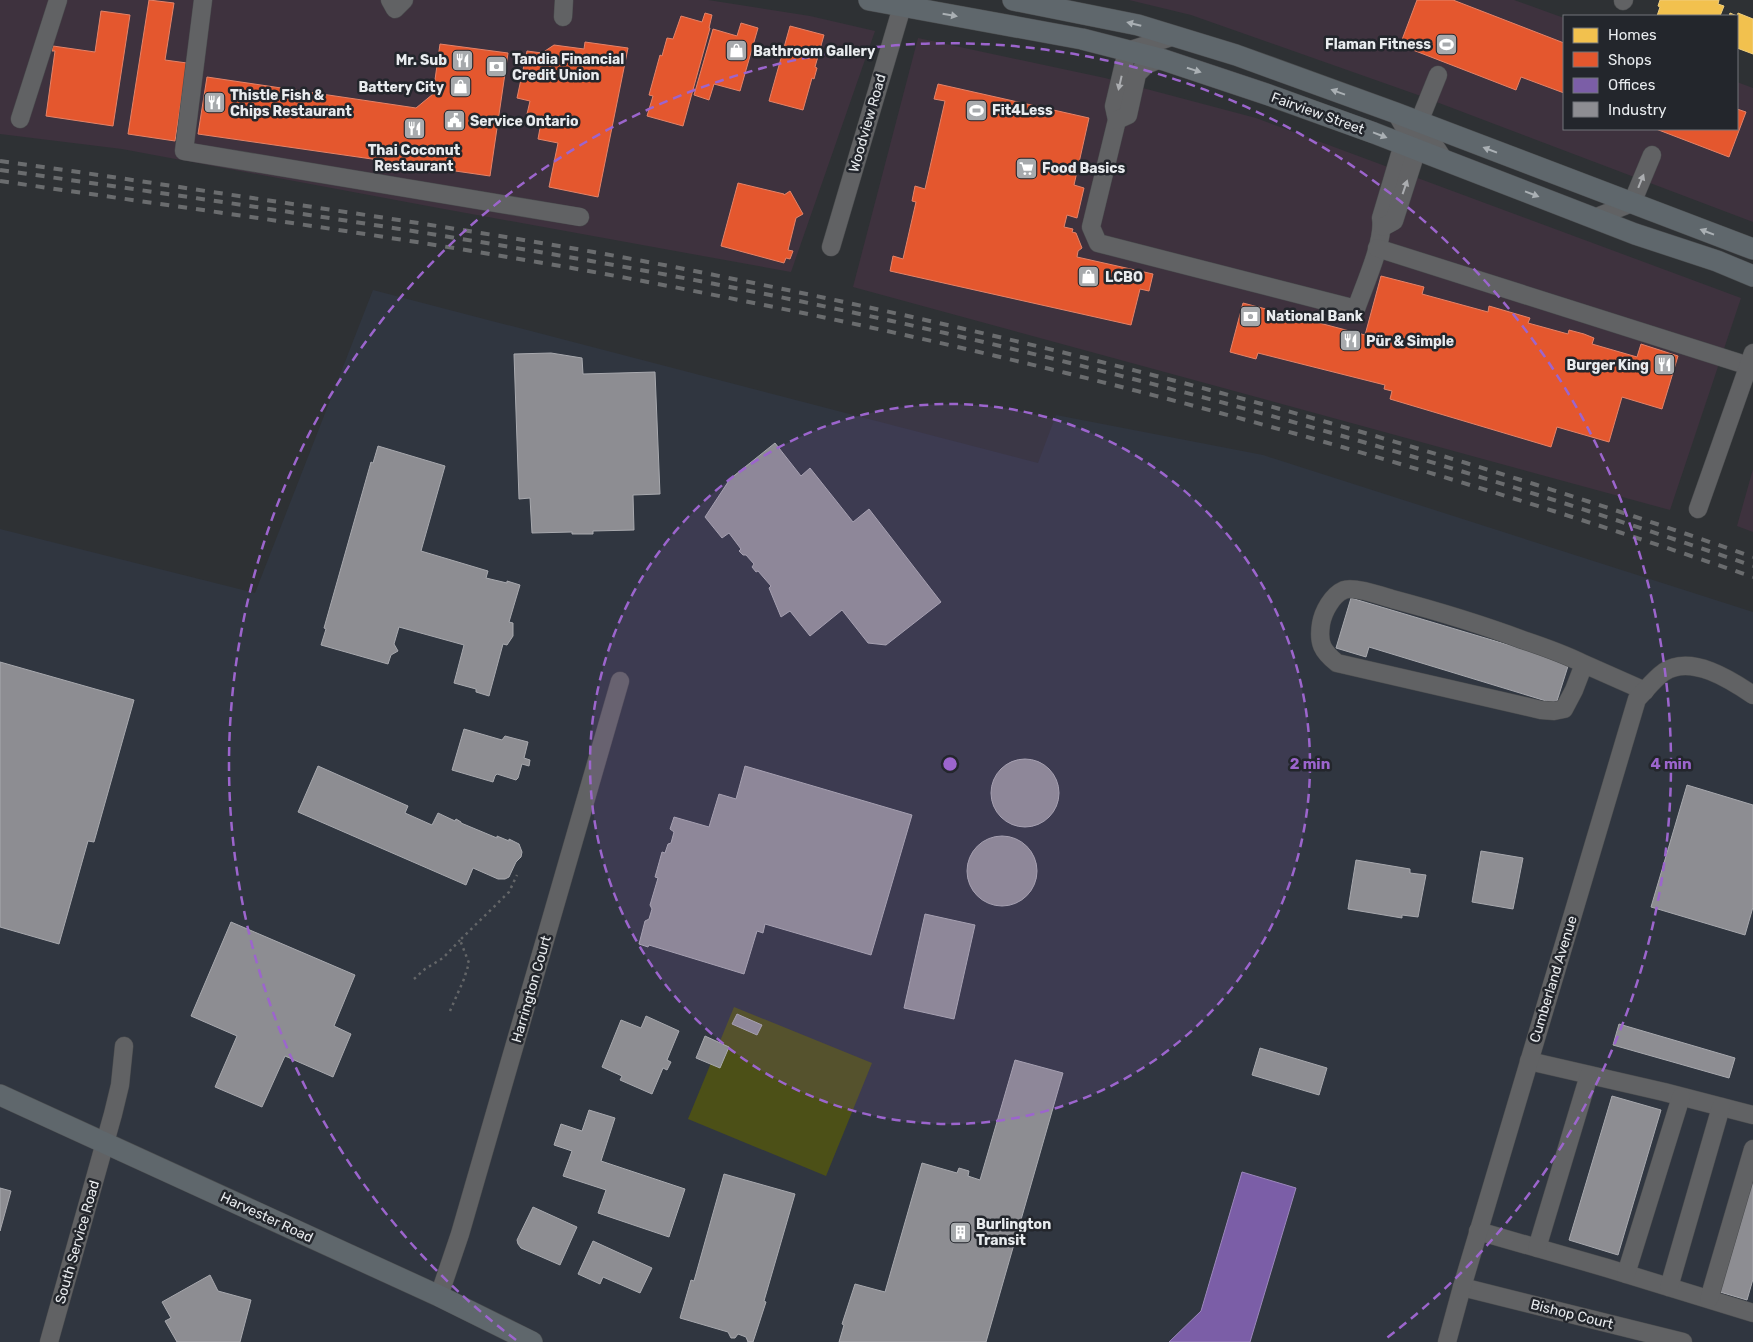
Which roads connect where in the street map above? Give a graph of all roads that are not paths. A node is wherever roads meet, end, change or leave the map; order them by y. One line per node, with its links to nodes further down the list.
1 (58, 0): 13 (street)
2 (203, 0): 20 (street)
3 (390, 0): 4 (street)
4 (404, 0)
5 (869, 0): 7 (main road, Fairview Street)
6 (1013, 0): 8 (main road, Fairview Street, one-way to 6)
7 (903, 3): 9 (main road, Fairview Street, one-way to 9); 22 (street, Woodview Road)
8 (1175, 36): 9 (street); 12 (main road, Fairview Street, one-way to 8)
9 (1127, 51): 10 (main road, Fairview Street); 14 (street, one-way to 14)
10 (1160, 59): 14 (street); 16 (main road, Fairview Street, one-way to 16)
11 (1438, 75): 15 (street)
12 (1396, 113): 15 (main road, Fairview Street); 16 (street)
13 (20, 119)
14 (1117, 120): 23 (street)
15 (1419, 122): 18 (street); 19 (main road, Fairview Street, one-way to 15)
16 (1410, 147): 18 (main road, Fairview Street); 23 (street)
17 (1652, 154): 19 (street, one-way to 17)
18 (1444, 160): 21 (main road, Fairview Street, one-way to 21)
19 (1632, 203): 21 (street); 24 (main road, Fairview Street, one-way to 19)
20 (580, 217)
21 (1594, 218): 25 (main road, Fairview Street)
22 (831, 247)
23 (1377, 248): 26 (street)
24 (1753, 249)
25 (1753, 276)
26 (1751, 359): 27 (street)
27 (1698, 509)
28 (1584, 664): 28 (street); 30 (street)
29 (620, 682): 46 (street, Harrington Court)
30 (1645, 691): 31 (street, Cumberland Avenue); 33 (street, Cumberland Avenue)
31 (1753, 695)
32 (124, 1046): 39 (street, South Service Road)
33 (1529, 1061): 34 (street); 41 (street, Cumberland Avenue)
34 (1590, 1075): 36 (street); 42 (street)
35 (0, 1094): 39 (main road, Harvester Road)
36 (1681, 1097): 37 (street); 43 (street)
37 (1722, 1107): 38 (street); 45 (street)
38 (1753, 1115)
39 (104, 1143): 46 (main road, Harvester Road); 49 (street, South Service Road)
40 (1753, 1149): 47 (street)
41 (1478, 1231): 42 (street); 44 (street, Cumberland Avenue)
42 (1537, 1248): 43 (street)
43 (1626, 1274): 45 (street)
44 (1462, 1287): 51 (street, Cumberland Avenue); 52 (street, Bishop Court)
45 (1669, 1287): 47 (street)
46 (440, 1296): 50 (main road, Harvester Road)
47 (1709, 1299): 48 (street)
48 (1753, 1312)
49 (49, 1342)
50 (532, 1342)
51 (1447, 1342)
52 (1683, 1342)

